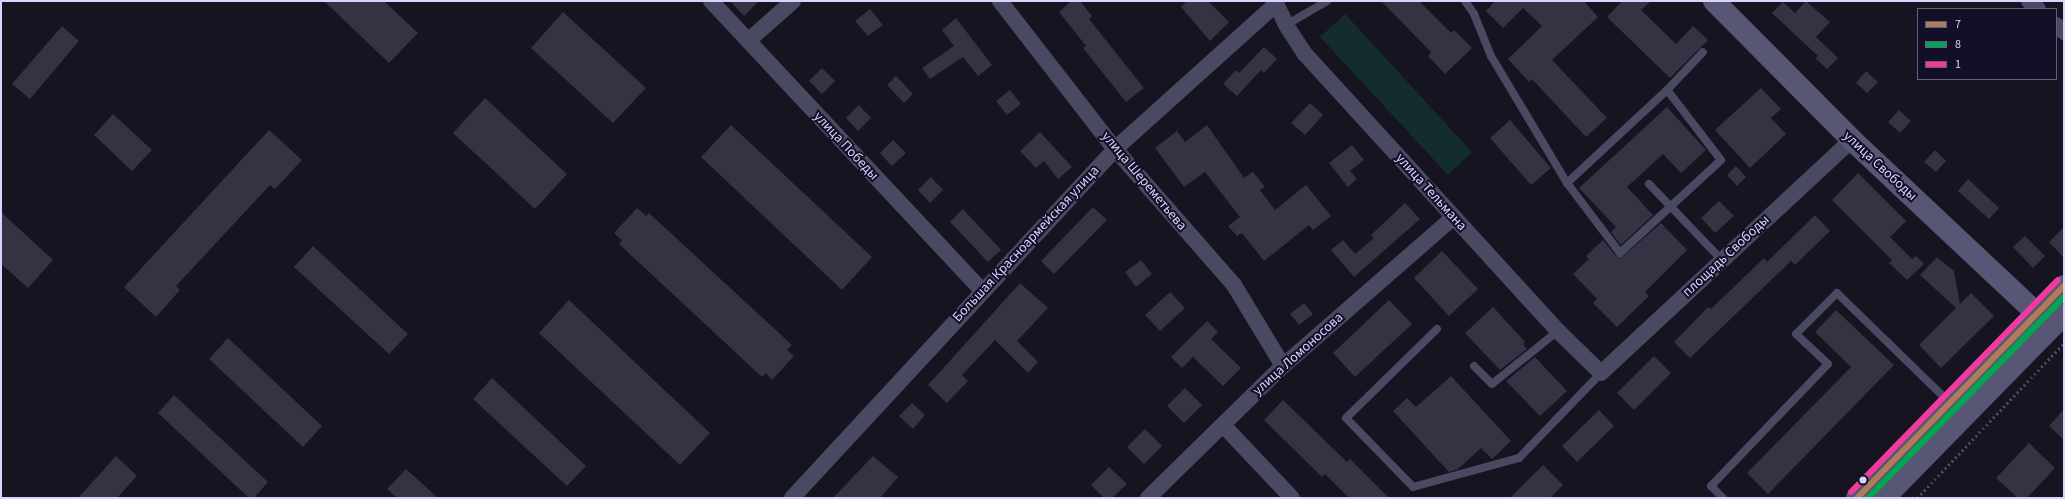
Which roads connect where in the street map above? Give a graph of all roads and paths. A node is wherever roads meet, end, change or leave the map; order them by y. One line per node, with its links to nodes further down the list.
1 (711, 1): 11 (street, улица Победы)
2 (792, 1): 11 (street)
3 (1000, 1): 15 (street, улица Шереметьева)
4 (1327, 1): 10 (lane)
5 (1465, 1): 16 (lane)
6 (1714, 1): 14 (main road, улица Свободы)
7 (2029, 1): 9 (street)
8 (1275, 3): 10 (street, улица Тельмана); 15 (street, Большая Красноармейская улица)
9 (2037, 8)
10 (1286, 25): 19 (street, улица Тельмана)
11 (748, 41): 22 (street, улица Победы)
12 (1703, 52): 13 (lane)
13 (1667, 90): 16 (lane); 18 (lane)
14 (1852, 140): 20 (street, площадь Свободы); 23 (main road, улица Свободы)
15 (1115, 149): 22 (street, Большая Красноармейская улица); 26 (street, улица Шереметьева)
16 (1567, 183): 18 (lane)
17 (1649, 184): 18 (lane)
18 (1671, 206): 20 (lane)
19 (1454, 217): 25 (street, улица Тельмана); 26 (street, улица Ломоносова)
20 (1722, 260): 28 (street, площадь Свободы)
21 (2064, 286): 23 (main road)
22 (982, 291): 32 (street, Большая Красноармейская улица)
23 (2054, 324): 29 (main road); 31 (main road); 37 (path)
24 (1437, 329): 28 (lane)
25 (1558, 331): 27 (lane); 28 (street, улица Тельмана)
26 (1283, 366): 30 (street, улица Ломоносова)
27 (1474, 366)
28 (1600, 373)
29 (1950, 402): 35 (lane); 36 (main road)
30 (1224, 425): 33 (street, улица Ломоносова); 34 (street)
31 (1886, 497)
32 (792, 498)
33 (1148, 498)
34 (1292, 498)
35 (1723, 498)
36 (1856, 498)
37 (1917, 498)

